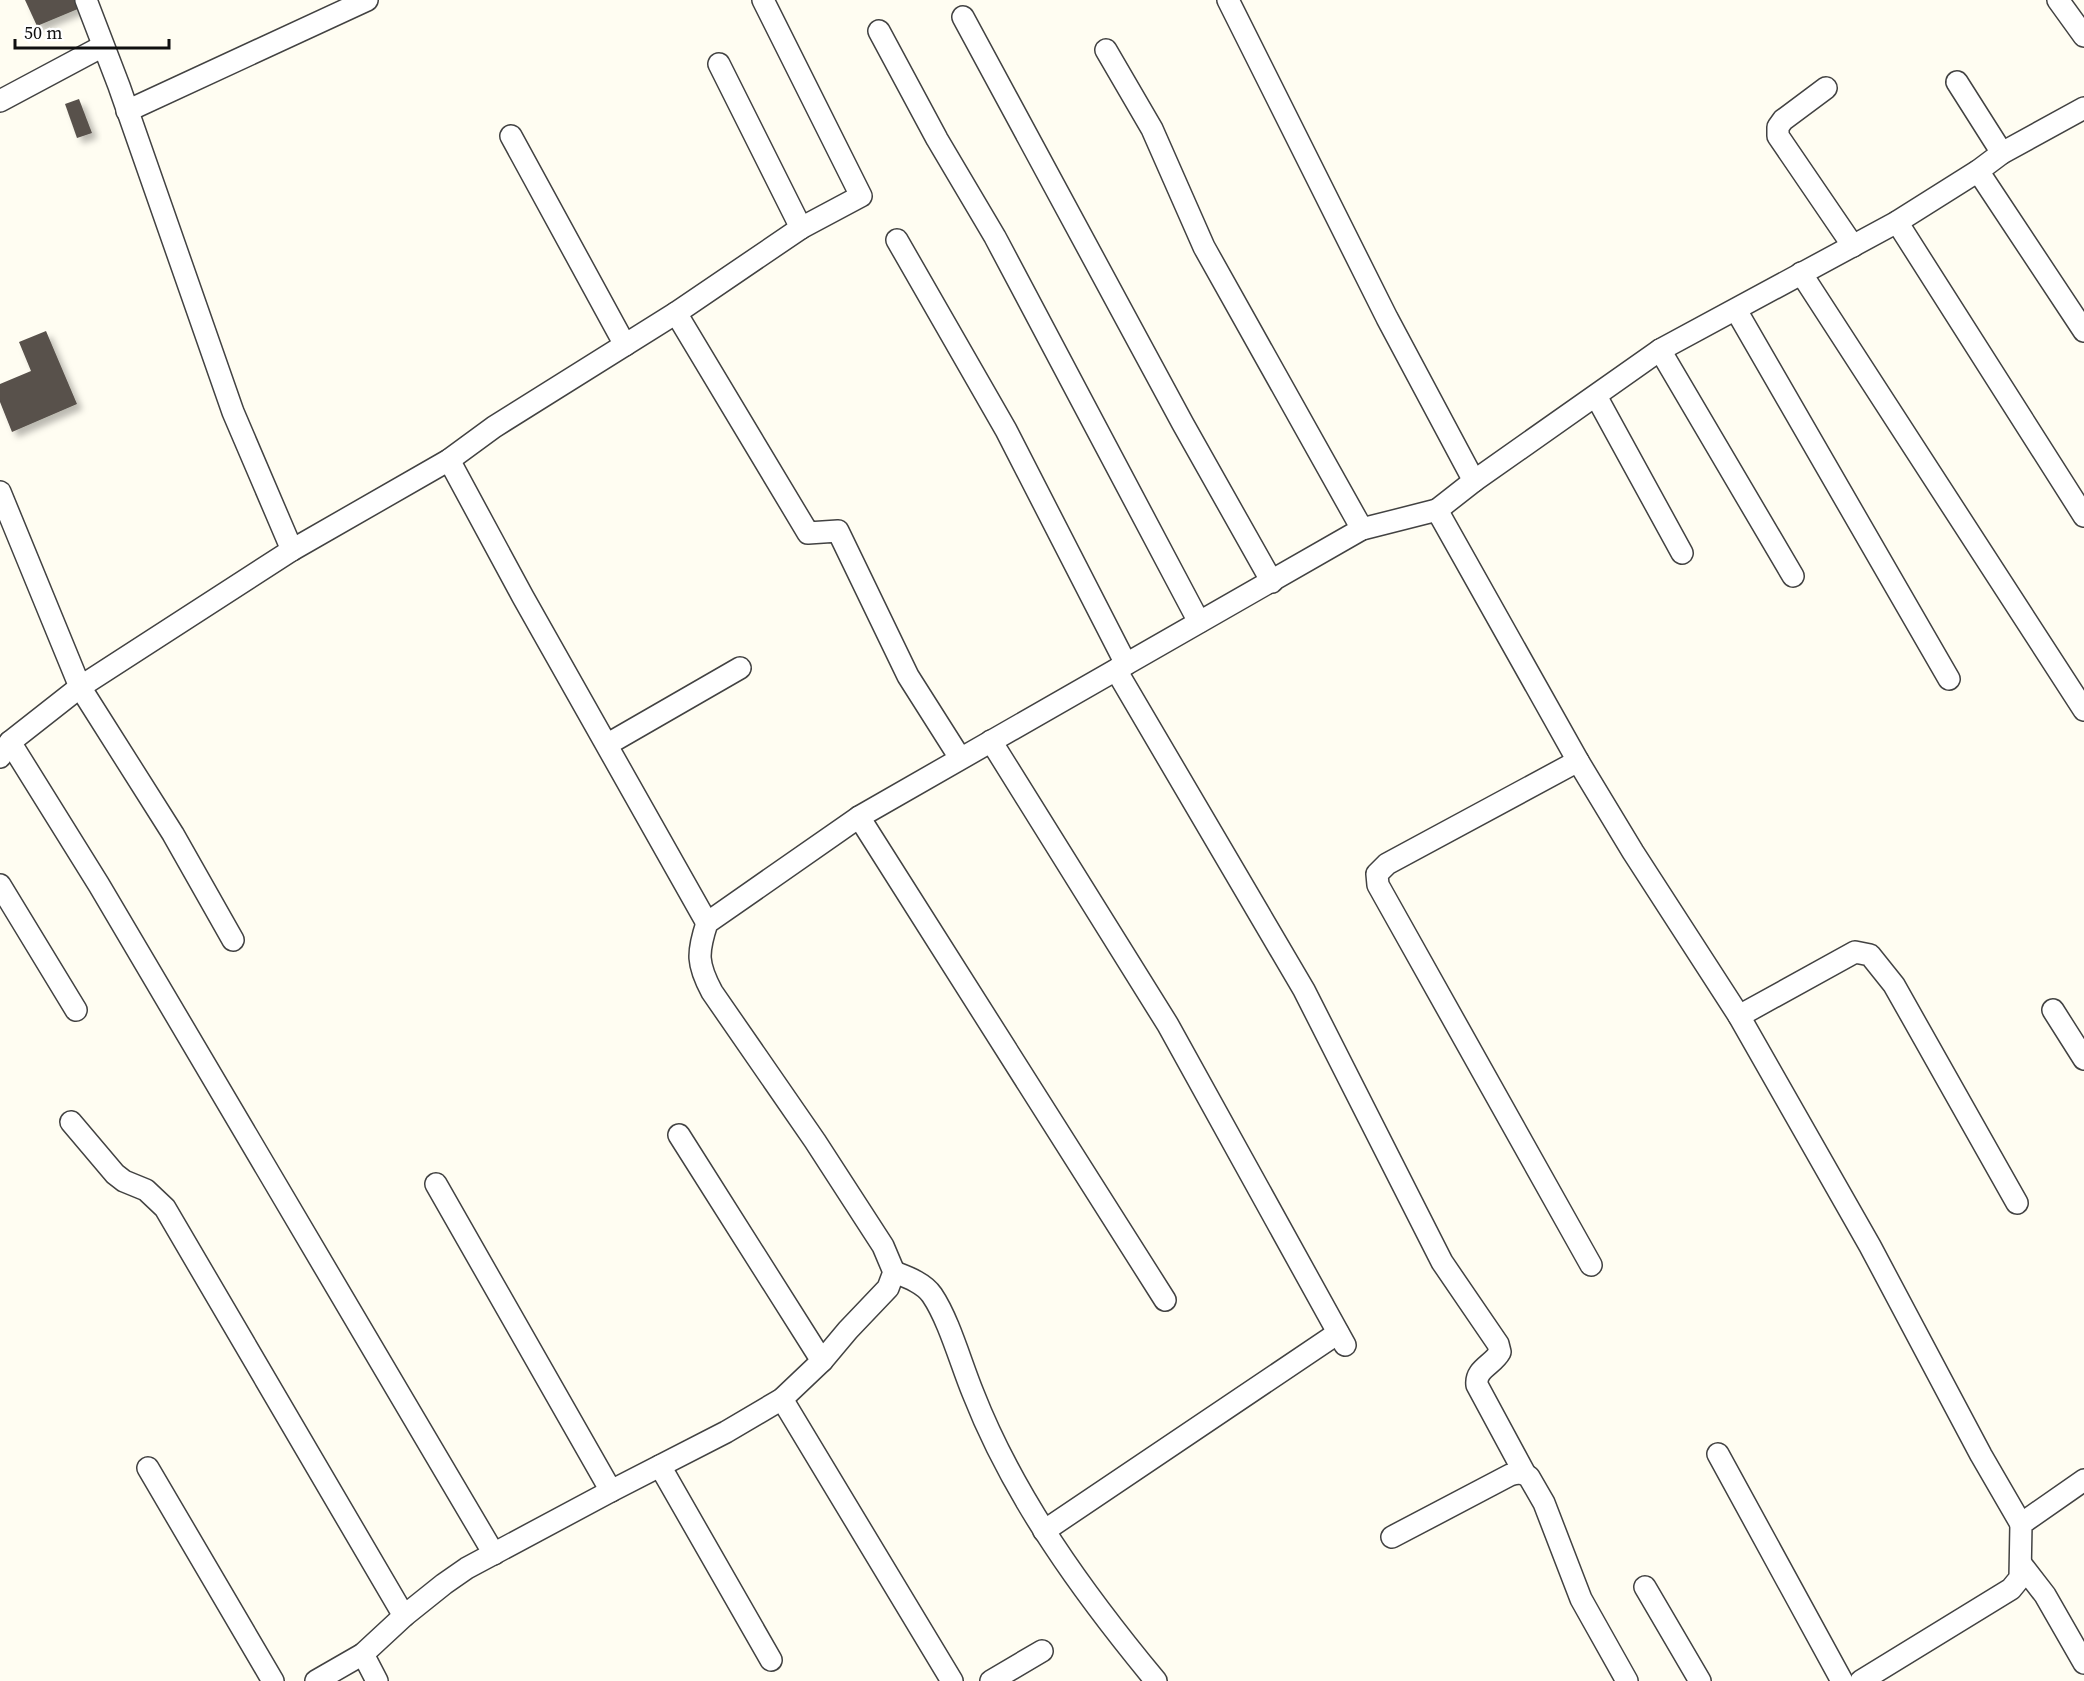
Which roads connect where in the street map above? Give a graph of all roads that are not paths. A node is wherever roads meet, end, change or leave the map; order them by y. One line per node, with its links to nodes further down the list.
1 (86, 0): 9 (street)
2 (366, 0): 16 (street)
3 (763, 0): 21 (street)
4 (1228, 0): 32 (street)
5 (2058, 0): 8 (street)
6 (963, 17): 40 (street)
7 (879, 31): 41 (street)
8 (2084, 36)
9 (103, 46): 14 (street); 16 (street)
10 (1106, 50): 36 (street)
11 (719, 64): 21 (street)
12 (1957, 82): 18 (street)
13 (1826, 88): 23 (street)
14 (0, 101)
15 (2084, 108): 18 (street)
16 (127, 111): 37 (street)
17 (511, 135): 28 (street)
18 (2002, 153): 19 (street)
19 (1978, 171): 20 (street); 27 (street)
20 (1897, 222): 23 (street); 35 (street)
21 (801, 228): 26 (street)
22 (897, 240): 42 (street)
23 (1853, 246): 24 (street)
24 (1801, 273): 25 (street); 46 (street)
25 (1736, 310): 29 (street); 44 (street)
26 (676, 313): 28 (street); 50 (street)
27 (2084, 331)
28 (625, 345): 31 (street)
29 (1660, 350): 30 (street); 39 (street)
30 (1596, 396): 32 (street); 38 (street)
31 (449, 460): 37 (street); 48 (street)
32 (1474, 480): 34 (street)
33 (0, 492): 45 (street)
34 (1437, 510): 36 (street); 51 (street)
35 (2084, 516)
36 (1362, 529): 40 (street)
37 (292, 550): 45 (street)
38 (1682, 553)
39 (1793, 576)
40 (1272, 582): 41 (street)
41 (1199, 622): 42 (street)
42 (1121, 667): 47 (street); 72 (street)
43 (740, 668): 48 (street)
44 (1949, 679)
45 (80, 687): 49 (street); 55 (street)
46 (2084, 710)
47 (991, 741): 50 (street); 76 (street)
48 (608, 744): 54 (street)
49 (5, 749): 78 (street)
50 (960, 758): 52 (street)
51 (1578, 761): 58 (street); 64 (street)
52 (859, 817): 54 (street); 66 (street)
53 (0, 885): 56 (street)
54 (707, 923): 65 (street)
55 (233, 940)
56 (76, 1010)
57 (2053, 1010): 59 (street)
58 (1739, 1016): 63 (street); 75 (street)
59 (2084, 1059)
60 (71, 1122): 81 (street)
61 (679, 1135): 67 (street)
62 (436, 1184): 74 (street)
63 (2017, 1203)
64 (1591, 1265)
65 (894, 1272): 67 (street); 76 (street)
66 (1165, 1300)
67 (822, 1361): 68 (street)
68 (782, 1400): 70 (street); 89 (street)
69 (1718, 1454): 94 (street)
70 (660, 1466): 74 (street); 84 (street)
71 (148, 1468): 86 (street)
72 (1525, 1474): 77 (street); 92 (street)
73 (2084, 1480): 75 (street)
74 (611, 1491): 78 (street)
75 (2021, 1524): 79 (street)
76 (1044, 1531): 91 (street)
77 (1392, 1537)
78 (494, 1554): 81 (street)
79 (2021, 1564): 85 (street); 95 (street)
80 (1645, 1587): 93 (street)
81 (404, 1616): 83 (street)
82 (1042, 1651): 90 (street)
83 (363, 1654): 87 (street); 88 (street)
84 (771, 1660)
85 (2084, 1663)
86 (273, 1681)
87 (316, 1681)
88 (377, 1681)
89 (952, 1681)
90 (991, 1681)
91 (1156, 1681)
92 (1627, 1681)
93 (1700, 1681)
94 (1842, 1681)
95 (1861, 1681)

